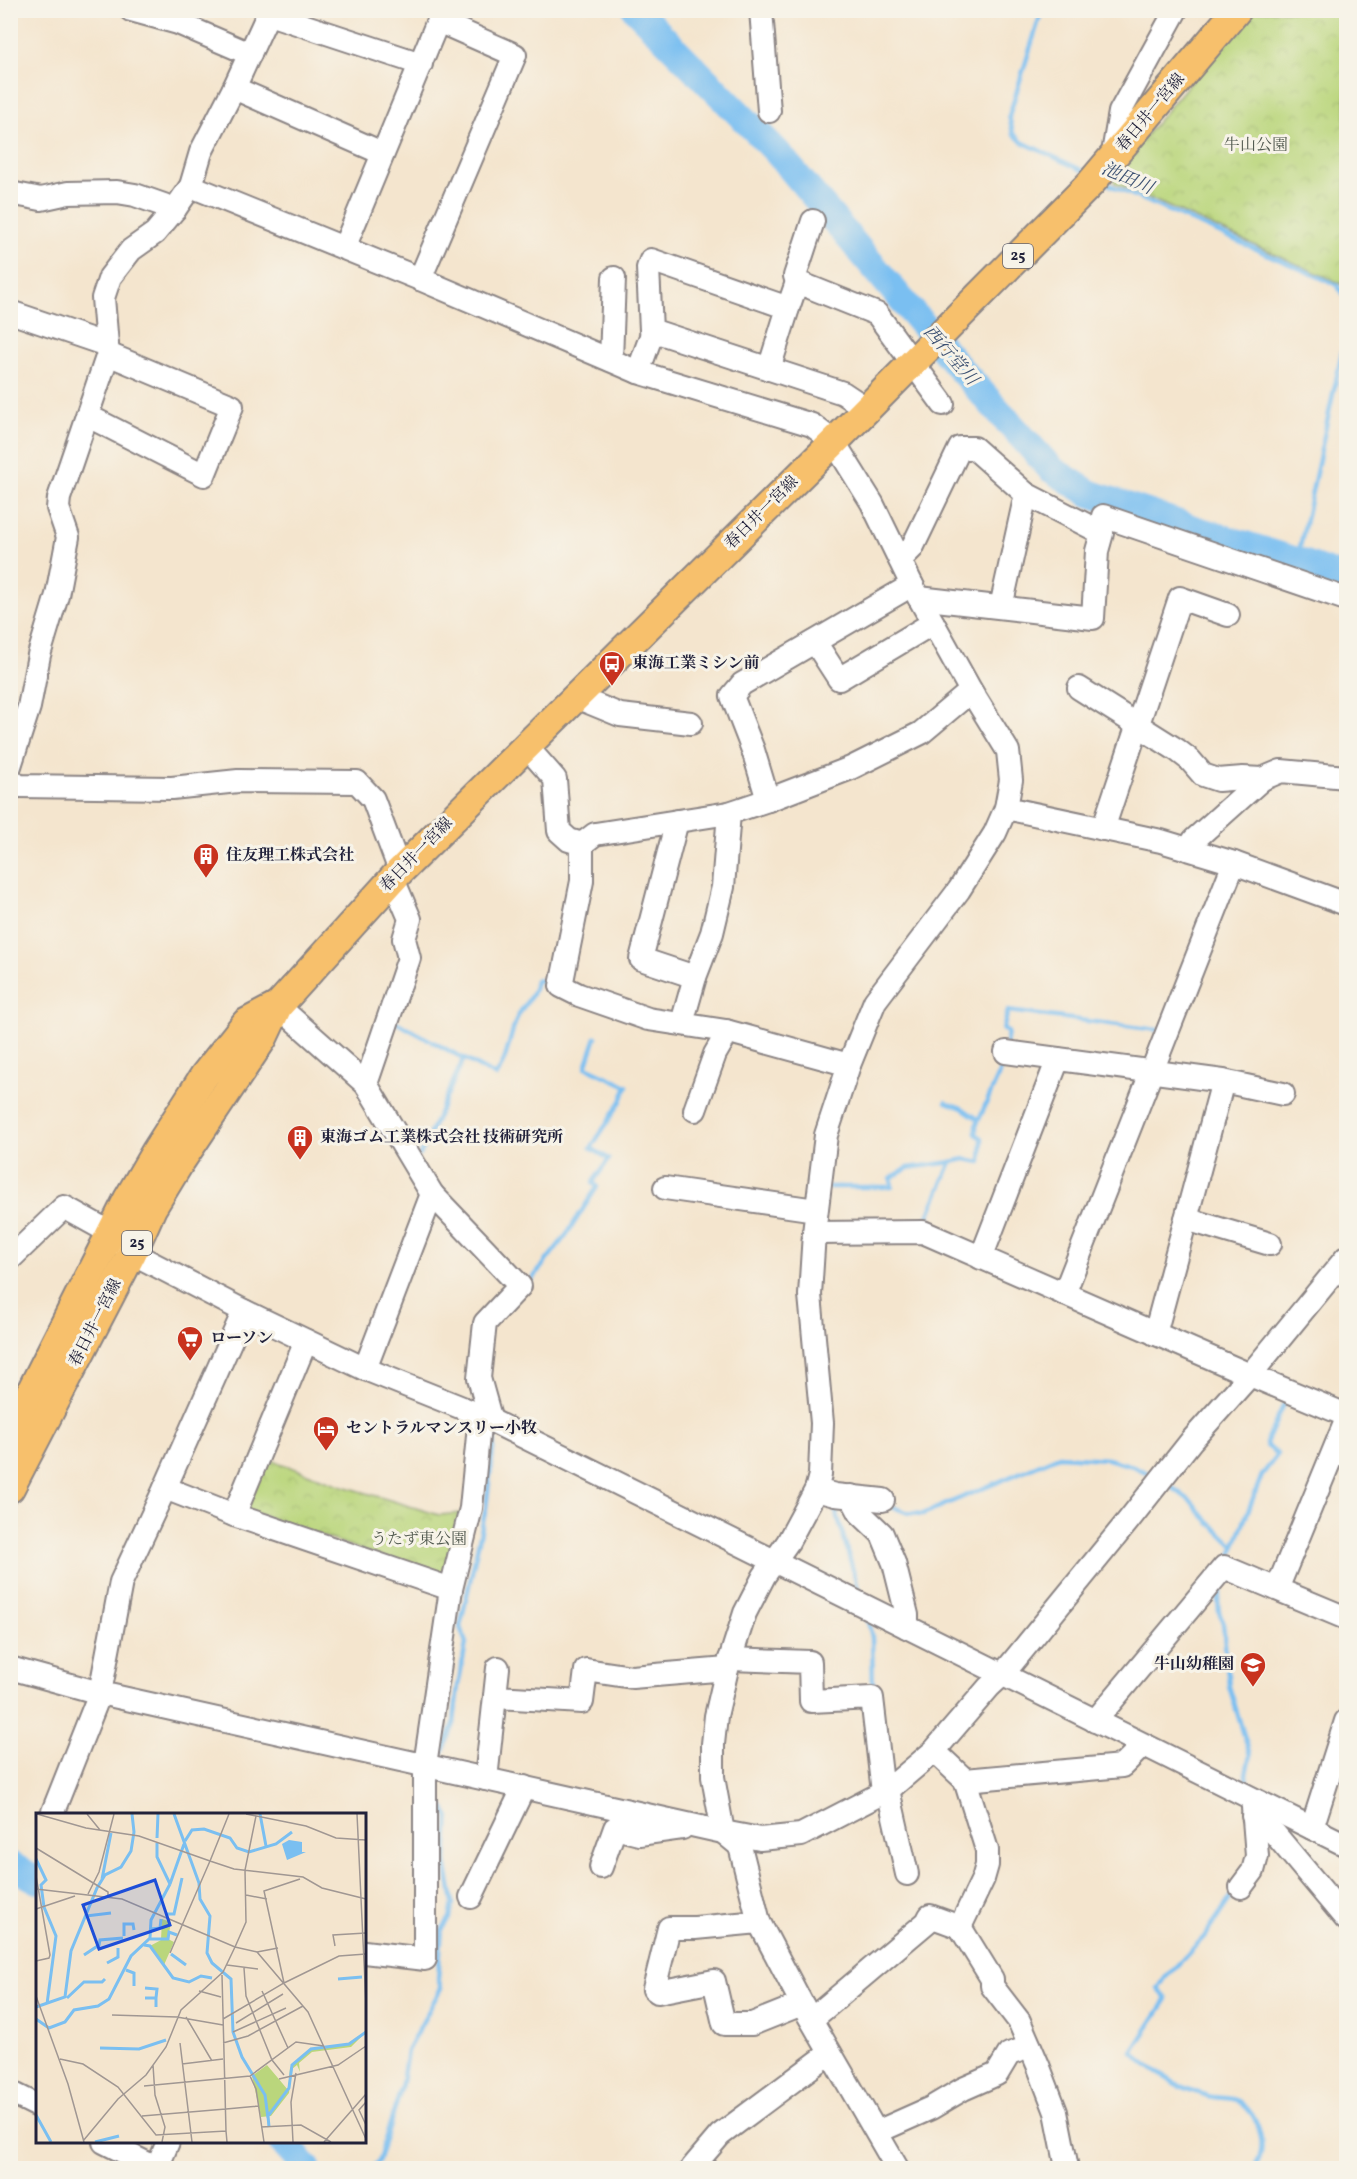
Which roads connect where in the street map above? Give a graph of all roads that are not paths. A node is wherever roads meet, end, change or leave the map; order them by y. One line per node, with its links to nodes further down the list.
1 (131, 10): 6 (street)
2 (761, 10): 9 (street)
3 (1176, 10): 11 (street)
4 (1237, 10): 11 (main road, 春日井一宮線 / 25)
5 (270, 12): 6 (street); 7 (street)
6 (250, 54): 8 (street)
7 (421, 64): 10 (street); 18 (street)
8 (234, 88): 10 (street); 12 (street)
9 (769, 111)
10 (382, 153): 16 (street)
11 (1104, 169): 25 (main road, 春日井一宮線 / 25)
12 (190, 186): 14 (street); 16 (street)
13 (10, 193): 14 (street)
14 (175, 209): 23 (street)
15 (813, 220): 19 (street)
16 (344, 248): 18 (street)
17 (614, 278): 24 (street)
18 (420, 279): 24 (street)
19 (797, 282): 20 (street); 25 (street)
20 (788, 308): 22 (street); 26 (street)
21 (10, 312): 23 (street)
22 (653, 331): 26 (street); 27 (street)
23 (107, 349): 30 (street); 30 (street)
24 (611, 360): 27 (street)
25 (915, 360): 28 (street); 29 (main road, 春日井一宮線 / 25)
26 (769, 369): 29 (street)
27 (638, 372): 31 (street)
28 (943, 404)
29 (867, 409): 31 (main road, 春日井一宮線 / 25)
30 (88, 416): 47 (street)
31 (834, 442): 34 (street); 43 (main road, 春日井一宮線 / 25)
32 (1026, 494): 34 (street); 37 (street); 37 (street)
33 (1103, 516): 36 (street)
34 (900, 560): 35 (street)
35 (915, 592): 37 (street); 39 (street); 40 (street)
36 (1347, 599)
37 (1001, 607)
38 (1228, 615): 45 (street)
39 (933, 623): 40 (street); 42 (street)
40 (815, 642): 51 (street)
41 (1079, 688): 45 (street)
42 (971, 691): 51 (street); 52 (street)
43 (576, 697): 44 (street); 46 (main road, 春日井一宮線 / 25)
44 (691, 723)
45 (1138, 724): 50 (street); 55 (street)
46 (526, 746): 56 (street); 59 (main road, 春日井一宮線 / 25)
47 (10, 766)
48 (1347, 777): 50 (street)
49 (10, 778): 59 (street)
50 (1262, 779): 57 (street)
51 (768, 800): 53 (street)
52 (1006, 808): 55 (street); 67 (street)
53 (729, 813): 54 (street); 61 (street)
54 (677, 821): 56 (street); 61 (street)
55 (1103, 829): 57 (street)
56 (582, 844): 63 (street)
57 (1188, 849): 58 (street)
58 (1234, 863): 60 (street); 68 (street)
59 (397, 875): 62 (main road, 春日井一宮線 / 25); 70 (street)
60 (1347, 904)
61 (695, 977): 63 (street)
62 (278, 1006): 70 (street); 77 (main road, 春日井一宮線 / 25); 80 (main road, 春日井一宮線 / 25)
63 (682, 1023): 64 (street)
64 (726, 1030): 67 (street); 72 (street)
65 (1006, 1052): 66 (street)
66 (1058, 1059): 68 (street); 81 (street)
67 (849, 1065): 75 (street)
68 (1152, 1071): 69 (street); 84 (street)
69 (1223, 1081): 71 (street); 76 (street)
70 (366, 1084): 74 (street)
71 (1283, 1094)
72 (695, 1110)
73 (665, 1188): 75 (street)
74 (432, 1194): 88 (street); 91 (street)
75 (816, 1210): 78 (street)
76 (1186, 1219): 79 (street); 86 (street)
77 (111, 1233): 80 (street); 83 (street); 93 (main road, 春日井一宮線 / 25)
78 (814, 1233): 81 (street); 96 (street)
79 (1270, 1244)
80 (132, 1253): 85 (street); 94 (main road, 春日井一宮線 / 25)
81 (981, 1258): 84 (street)
82 (1347, 1258): 89 (street)
83 (10, 1259)
84 (1064, 1294): 86 (street)
85 (244, 1311): 87 (street); 95 (street)
86 (1155, 1334): 89 (street)
87 (306, 1341): 88 (street); 99 (street)
88 (365, 1368): 91 (street)
89 (1250, 1376): 90 (street); 108 (street)
90 (1347, 1415)
91 (486, 1418): 100 (street); 101 (street)
92 (1347, 1421): 102 (street)
93 (13, 1423)
94 (10, 1488)
95 (165, 1488): 99 (street); 109 (street)
96 (816, 1490): 97 (street); 100 (street)
97 (851, 1496): 98 (street); 104 (street)
98 (883, 1500)
99 (234, 1515): 101 (street)
100 (774, 1561): 104 (street); 105 (street)
101 (451, 1589): 115 (street)
102 (1277, 1589): 103 (street); 111 (street)
103 (1347, 1618)
104 (907, 1627): 108 (street)
105 (729, 1664): 110 (street); 119 (street); 124 (street)
106 (10, 1668): 109 (street)
107 (498, 1668): 110 (street)
108 (1003, 1674): 111 (street); 114 (street)
109 (100, 1693): 115 (street); 121 (street)
110 (495, 1697): 116 (street)
111 (1095, 1721): 113 (street)
112 (1347, 1721): 123 (street)
113 (1143, 1745): 117 (street); 120 (street)
114 (934, 1751): 117 (street); 119 (street)
115 (425, 1765): 116 (street); 133 (street)
116 (486, 1779): 118 (street)
117 (965, 1779): 132 (street)
118 (524, 1787): 122 (street); 129 (street)
119 (885, 1791): 124 (street); 127 (street)
120 (1254, 1808): 123 (street); 128 (street); 130 (street)
121 (53, 1813)
122 (691, 1825): 124 (street); 126 (street)
123 (1312, 1828): 125 (street)
124 (723, 1832): 131 (street)
125 (1347, 1845)
126 (601, 1867)
127 (906, 1874)
128 (1241, 1887)
129 (471, 1897)
130 (1347, 1918)
131 (759, 1922): 134 (street); 134 (street)
132 (960, 1927): 134 (street); 135 (street)
133 (366, 1952)
134 (807, 2011): 136 (street)
135 (1030, 2047): 139 (street); 145 (street)
136 (830, 2053): 139 (street); 142 (street)
137 (10, 2092): 138 (street)
138 (36, 2105)
139 (877, 2132): 144 (street)
140 (106, 2143): 143 (street)
141 (168, 2143): 143 (street)
142 (694, 2168)
143 (156, 2169)
144 (897, 2169)
145 (1067, 2169)

